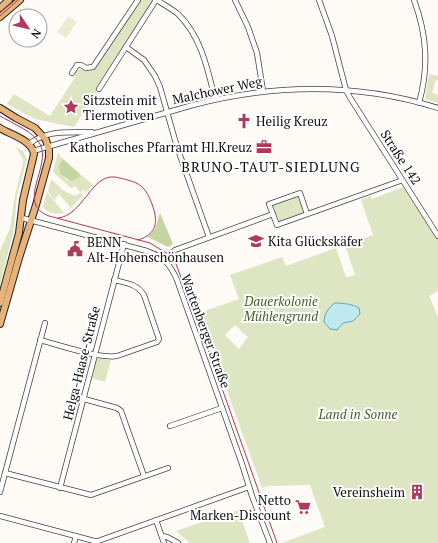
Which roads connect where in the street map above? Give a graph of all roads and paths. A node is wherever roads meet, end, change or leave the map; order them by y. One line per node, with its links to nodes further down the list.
1 (9, 0): 8 (main road)
2 (20, 0): 9 (main road)
3 (138, 0): 11 (street)
4 (157, 0): 10 (street); 15 (street)
5 (235, 0): 14 (street)
6 (319, 0): 13 (street, Straße 142)
7 (414, 0): 16 (street)
8 (0, 8)
9 (0, 17)
10 (126, 46): 12 (street); 19 (street)
11 (72, 73)
12 (99, 89)
13 (346, 90): 14 (street, Malchower Weg); 16 (street, Malchower Weg); 26 (street, Straße 142)
14 (262, 91): 15 (street, Malchower Weg)
15 (215, 99): 19 (street, Malchower Weg)
16 (420, 103): 18 (street, Malchower Weg)
17 (0, 108): 22 (main road)
18 (438, 108)
19 (167, 112): 21 (street, Malchower Weg); 32 (street)
20 (0, 128): 23 (main road)
21 (98, 132): 22 (street, Malchower Weg); 24 (street, Malchower Weg)
22 (43, 135): 23 (street, Malchower Weg); 24 (main road)
23 (29, 144): 25 (main road)
24 (49, 146): 25 (street, Malchower Weg); 30 (main road)
25 (33, 151): 29 (main road)
26 (402, 180): 28 (street); 31 (street, Straße 142)
27 (273, 214): 28 (street); 28 (street); 32 (street)
28 (307, 214)
29 (22, 218): 30 (street); 36 (main road)
30 (31, 220): 33 (street); 36 (main road)
31 (438, 236)
32 (209, 237): 34 (street)
33 (124, 244): 34 (street); 35 (street, Helga-Haase-Straße)
34 (164, 259): 42 (street, Wartenberger Straße)
35 (114, 280): 40 (street, Helga-Haase-Straße); 40 (street)
36 (2, 305): 38 (main road)
37 (45, 323): 39 (street)
38 (0, 324)
39 (40, 340): 40 (street); 45 (street)
40 (95, 354): 41 (street, Helga-Haase-Straße)
41 (84, 399): 46 (street); 48 (street, Helga-Haase-Straße)
42 (222, 408): 43 (street, Wartenberger Straße); 47 (street, Wartenberger Straße)
43 (170, 426)
44 (168, 468): 46 (street)
45 (5, 473): 48 (street); 49 (street)
46 (144, 476): 48 (street)
47 (249, 487): 51 (street); 57 (street, Wartenberger Straße)
48 (60, 488)
49 (0, 492)
50 (0, 516): 52 (street)
51 (156, 520): 52 (street); 53 (street)
52 (76, 536): 54 (street)
53 (162, 536): 55 (street); 56 (street)
54 (74, 543)
55 (164, 543)
56 (178, 543)
57 (270, 543)

